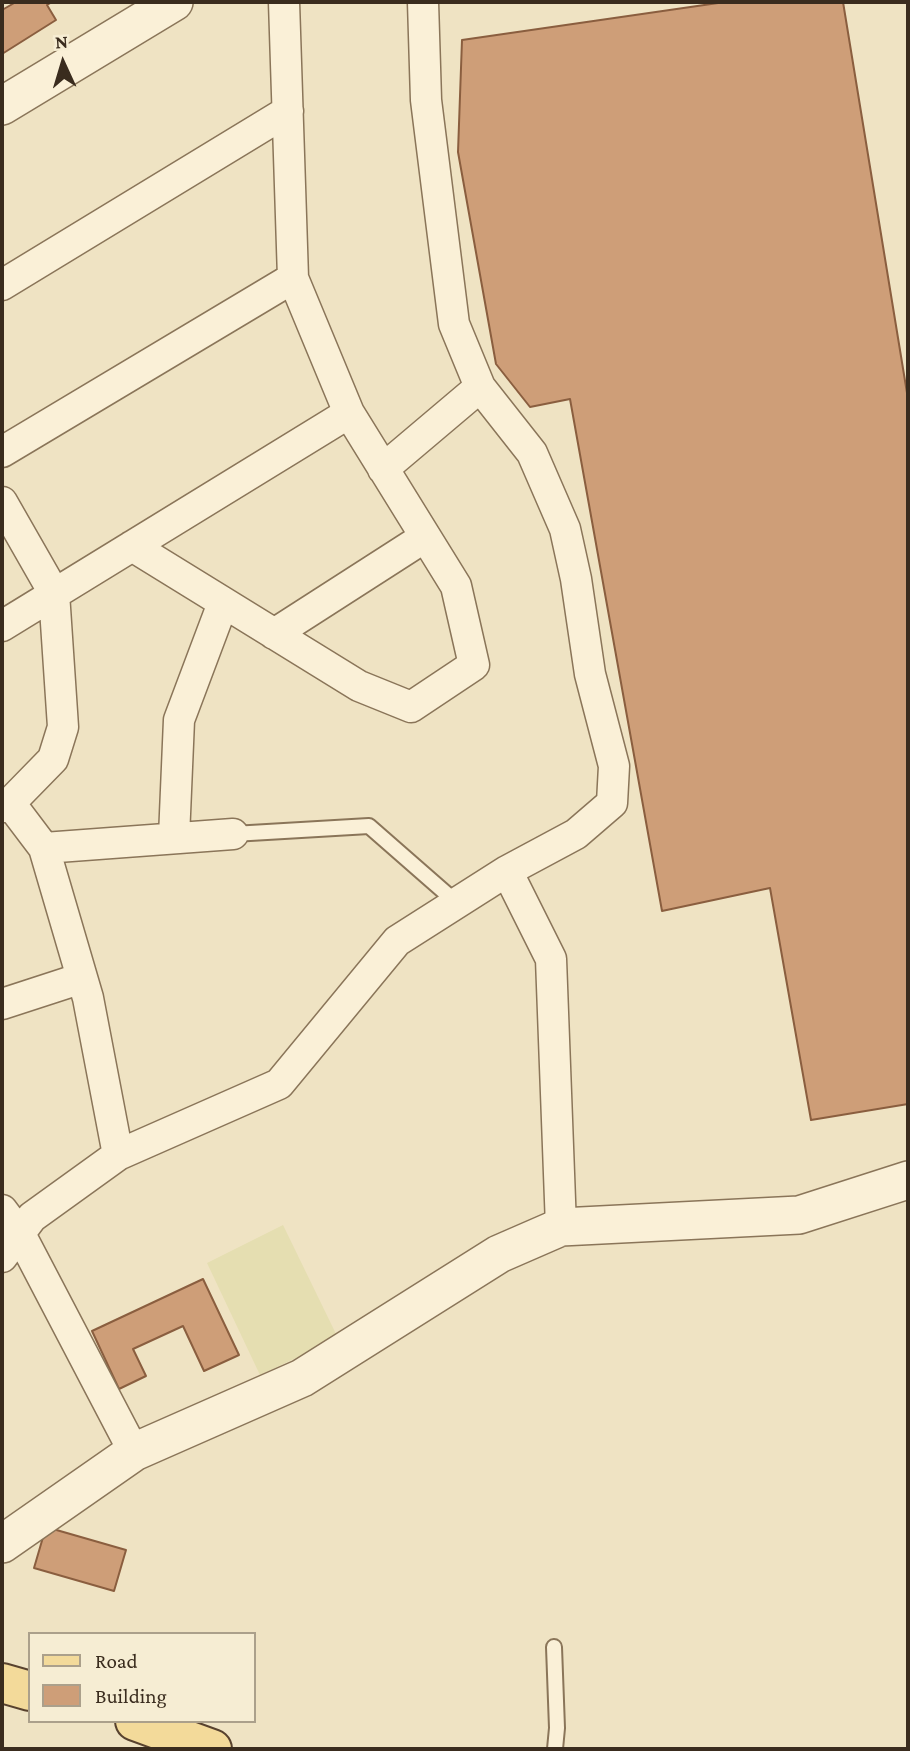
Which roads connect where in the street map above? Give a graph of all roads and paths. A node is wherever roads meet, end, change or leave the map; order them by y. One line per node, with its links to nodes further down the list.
1 (174, 2): 4 (street)
2 (284, 2): 5 (street)
3 (423, 2): 8 (street)
4 (2, 106)
5 (288, 111): 6 (street); 7 (street)
6 (293, 278): 9 (street); 10 (street)
7 (2, 285)
8 (480, 387): 11 (street); 23 (street)
9 (349, 413): 11 (street); 14 (street)
10 (2, 452)
11 (383, 469): 13 (street)
12 (2, 502): 15 (street)
13 (425, 537): 18 (street); 18 (street)
14 (132, 546): 15 (street); 16 (street)
15 (54, 593): 17 (street); 19 (street)
16 (223, 603): 18 (street); 21 (street)
17 (2, 626)
18 (274, 634)
19 (6, 805): 22 (street)
20 (233, 834): 21 (street); 24 (lane)
21 (174, 837): 22 (street)
22 (44, 848): 25 (street)
23 (507, 871): 24 (street); 30 (street)
24 (457, 903): 27 (street)
25 (82, 978): 26 (street); 27 (street)
26 (2, 1004)
27 (118, 1155): 31 (street)
28 (908, 1180): 30 (street)
29 (2, 1210): 31 (street)
30 (561, 1227): 32 (street)
31 (11, 1245): 32 (street)
32 (134, 1452): 33 (street)
33 (2, 1544)
34 (554, 1647): 39 (lane)
35 (2, 1683): 36 (main road)
36 (28, 1690)
37 (140, 1723): 38 (main road)
38 (212, 1749)
39 (555, 1749)

